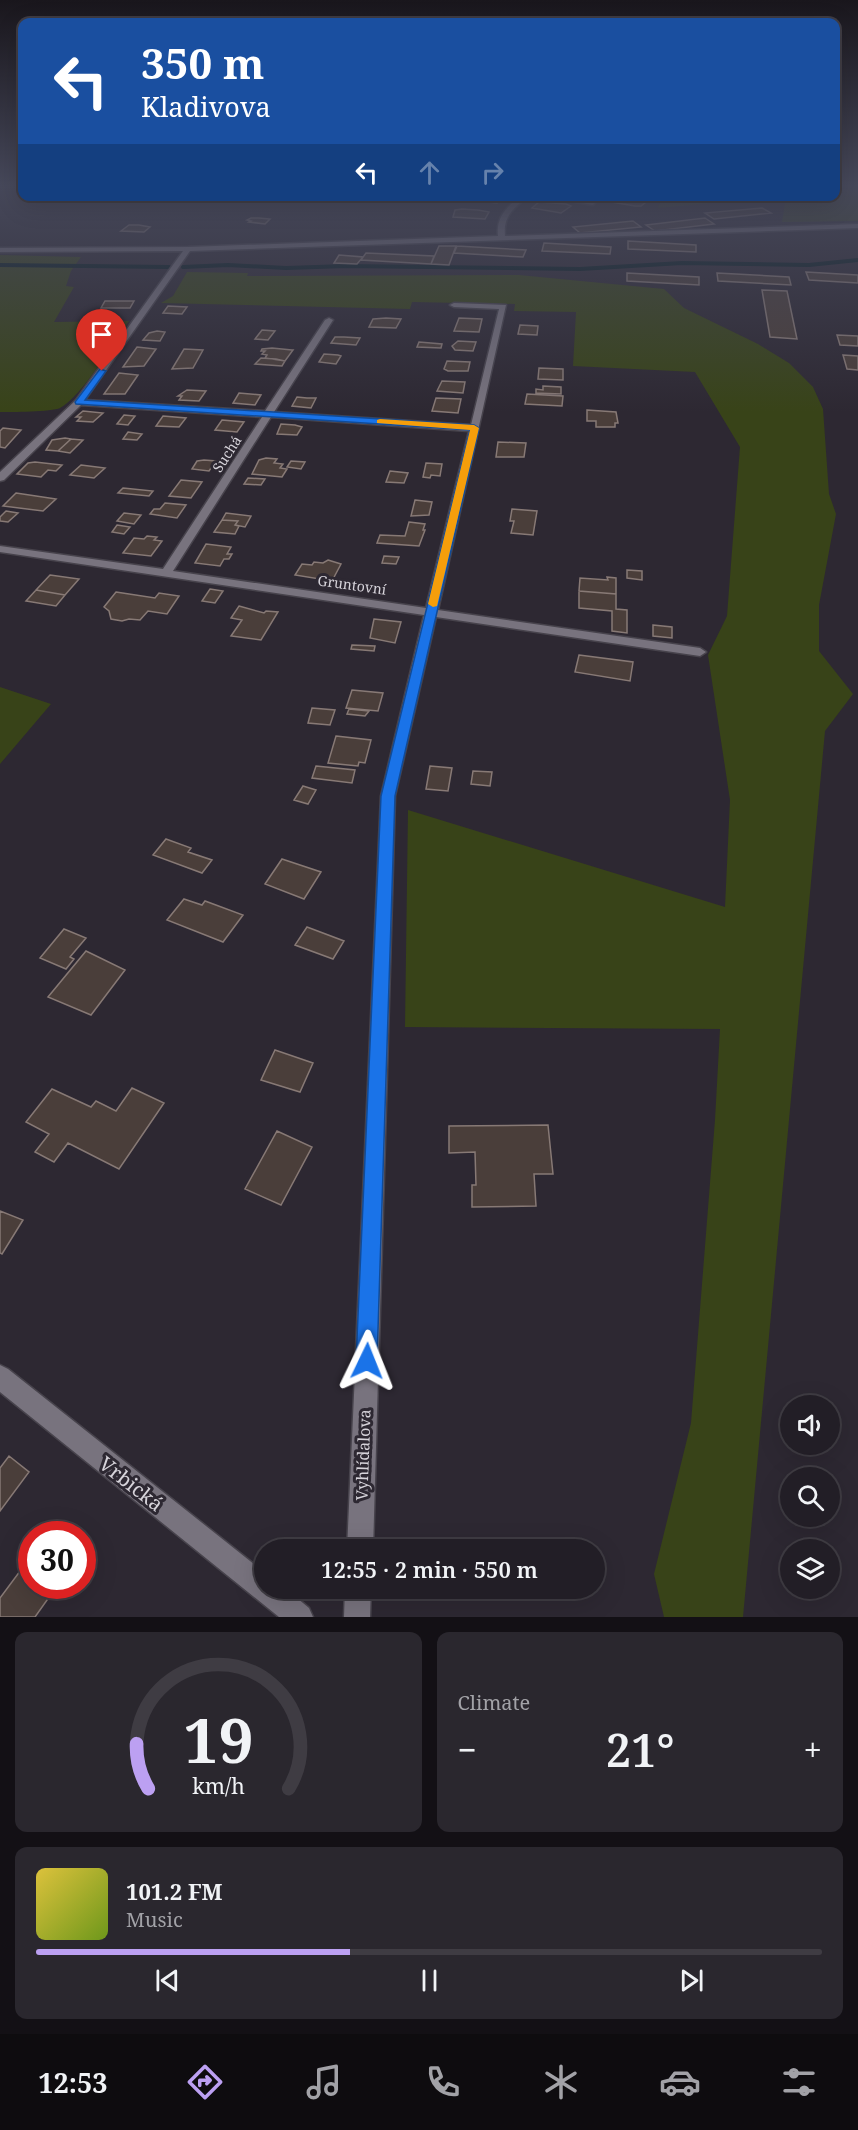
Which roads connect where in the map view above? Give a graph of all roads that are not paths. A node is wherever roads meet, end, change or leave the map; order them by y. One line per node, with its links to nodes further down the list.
1 (179, 261): 4 (street)
2 (454, 305): 6 (street, Vyhlídalova)
3 (329, 320): 5 (street, Suchá)
4 (79, 402): 5 (street); 7 (street)
5 (269, 414): 6 (street); 9 (street, Suchá)
6 (474, 428): 10 (street, Vyhlídalova)
7 (0, 478)
8 (0, 549): 9 (street, Gruntovní)
9 (166, 573): 10 (street, Gruntovní)
10 (431, 611): 11 (street, Gruntovní); 13 (street, Vyhlídalova)
11 (700, 652)
12 (0, 1377): 15 (street, Vrbická)
13 (360, 1539)
14 (358, 1599): 16 (street)
15 (300, 1617)
16 (357, 1617)

